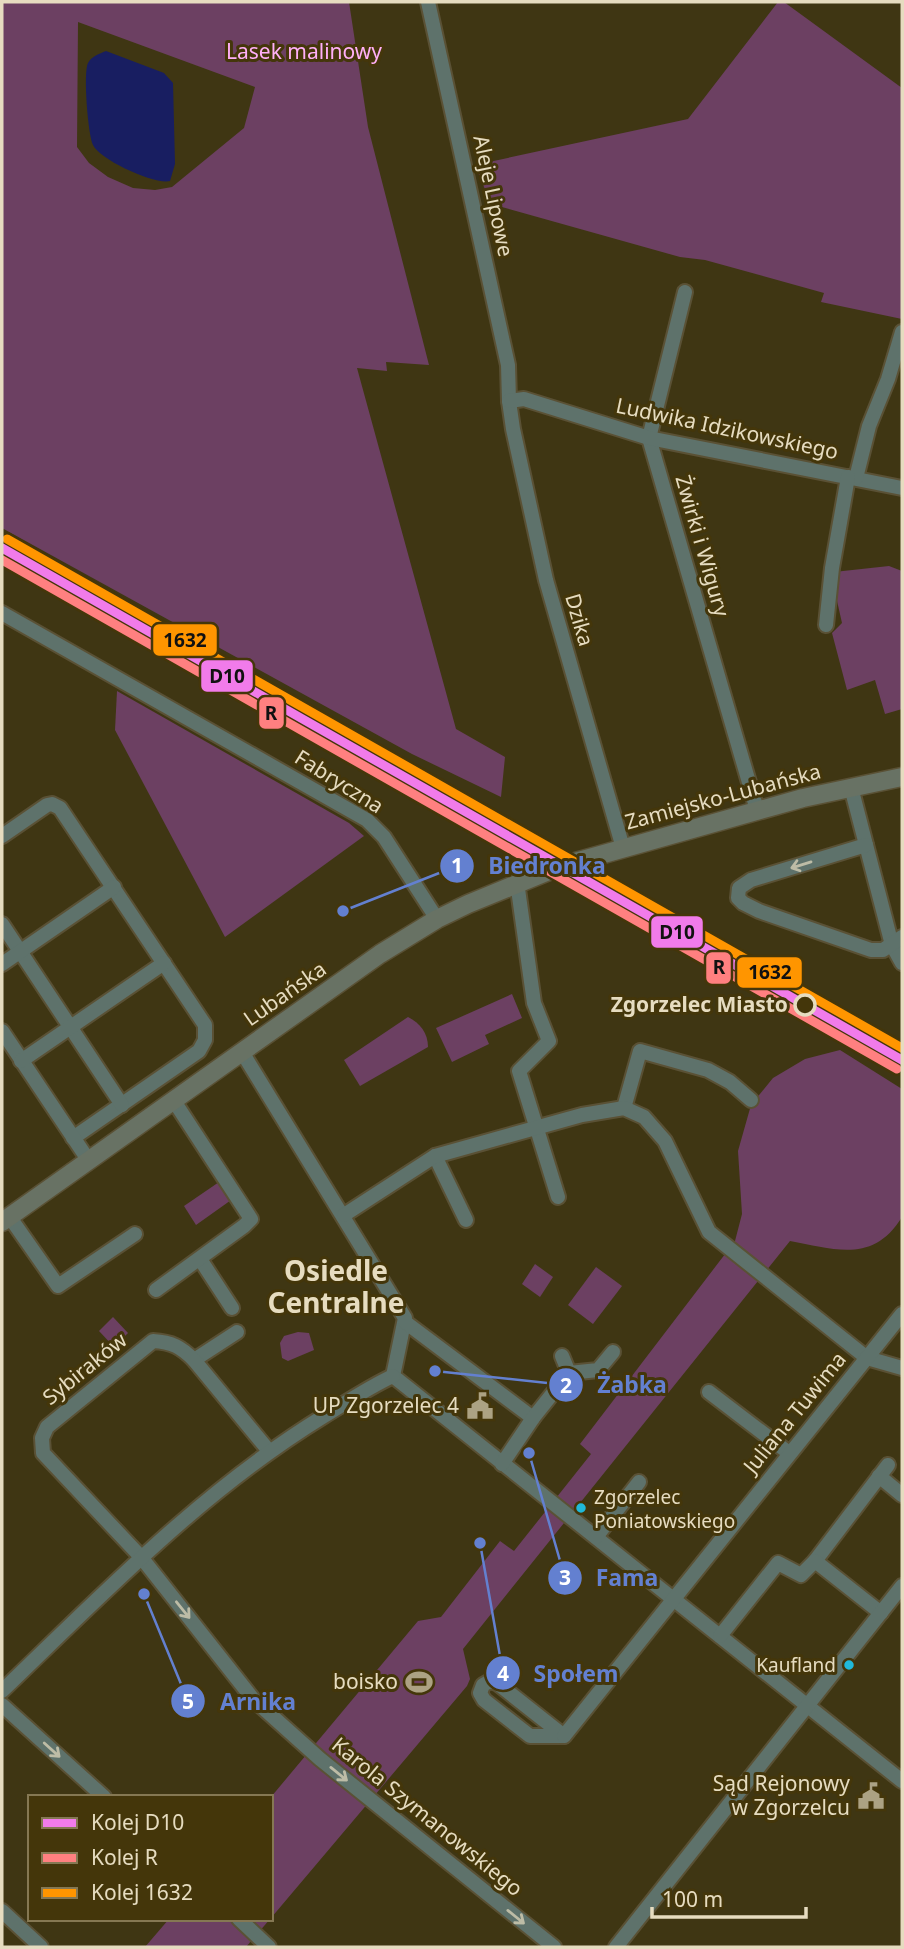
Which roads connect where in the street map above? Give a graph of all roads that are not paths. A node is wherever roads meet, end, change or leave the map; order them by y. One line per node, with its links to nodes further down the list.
1 (428, 2): 4 (street, Aleje Lipowe)
2 (685, 292): 5 (street)
3 (902, 332): 6 (street, Ludwika Idzikowskiego)
4 (509, 401): 5 (street, Ludwika Idzikowskiego); 15 (street, Dzika)
5 (649, 438): 6 (street, Ludwika Idzikowskiego); 12 (street, Żwirki i Wigury)
6 (852, 477): 7 (street, Ludwika Idzikowskiego); 9 (street)
7 (902, 488)
8 (2, 614): 18 (street, Fabryczna)
9 (826, 625)
10 (902, 776): 11 (main road, Zamiejsko-Lubańska)
11 (851, 787): 12 (main road, Zamiejsko-Lubańska); 14 (street)
12 (757, 810): 15 (main road, Zamiejsko-Lubańska)
13 (2, 836): 17 (street)
14 (866, 845): 20 (street); 20 (street, one-way to 20)
15 (623, 848): 16 (main road, Zamiejsko-Lubańska)
16 (517, 882): 18 (main road, Lubańska); 33 (street)
17 (114, 887): 21 (street); 22 (street)
18 (437, 919): 27 (main road, Lubańska)
19 (2, 925): 21 (street)
20 (897, 941): 23 (street)
21 (20, 952): 24 (street); 25 (street)
22 (164, 963): 25 (street); 31 (street)
23 (902, 963)
24 (2, 964)
25 (70, 1027): 28 (street); 31 (street)
26 (2, 1031): 28 (street)
27 (242, 1052): 30 (main road, Lubańska); 38 (street)
28 (21, 1061): 34 (street)
29 (751, 1100): 32 (street)
30 (174, 1101): 36 (main road, Lubańska); 42 (street)
31 (122, 1105): 34 (street)
32 (624, 1108): 33 (street); 50 (street)
33 (537, 1127): 35 (street); 37 (street)
34 (73, 1138): 36 (street)
35 (435, 1156): 38 (street); 40 (street)
36 (89, 1161): 39 (main road, Lubańska)
37 (558, 1197)
38 (344, 1215): 46 (street)
39 (6, 1219): 41 (street)
40 (466, 1220)
41 (135, 1234)
42 (200, 1259): 43 (street); 44 (street)
43 (156, 1290)
44 (232, 1308)
45 (902, 1314): 50 (street, Juliana Tuwima)
46 (405, 1322): 54 (street); 56 (street)
47 (237, 1332): 51 (street)
48 (613, 1352): 53 (street)
49 (562, 1356): 53 (street)
50 (867, 1358): 52 (street); 58 (street, Juliana Tuwima)
51 (194, 1360): 57 (street, Sybiraków); 63 (street, Sybiraków)
52 (902, 1368)
53 (569, 1373): 56 (street)
54 (393, 1376): 57 (street); 59 (street)
55 (709, 1392): 58 (street)
56 (533, 1418): 59 (street)
57 (269, 1451): 63 (street)
58 (789, 1453): 66 (street, Juliana Tuwima)
59 (502, 1464): 62 (street)
60 (639, 1482): 62 (street)
61 (902, 1495): 64 (street)
62 (596, 1537): 66 (street)
63 (141, 1557): 69 (street); 79 (street, Karola Szymanowskiego, one-way to 79)
64 (815, 1561): 67 (street); 68 (street)
65 (902, 1586): 67 (street)
66 (674, 1599): 68 (street); 72 (street, Juliana Tuwima)
67 (881, 1614): 71 (street)
68 (720, 1636): 71 (street)
69 (2, 1691)
70 (2, 1705): 74 (street, one-way to 74)
71 (808, 1706): 73 (street); 80 (street)
72 (564, 1736): 72 (street)
73 (902, 1781)
74 (102, 1795)
75 (2, 1911): 77 (street)
76 (241, 1921): 78 (street)
77 (41, 1947)
78 (269, 1947)
79 (554, 1947)
80 (616, 1947)

